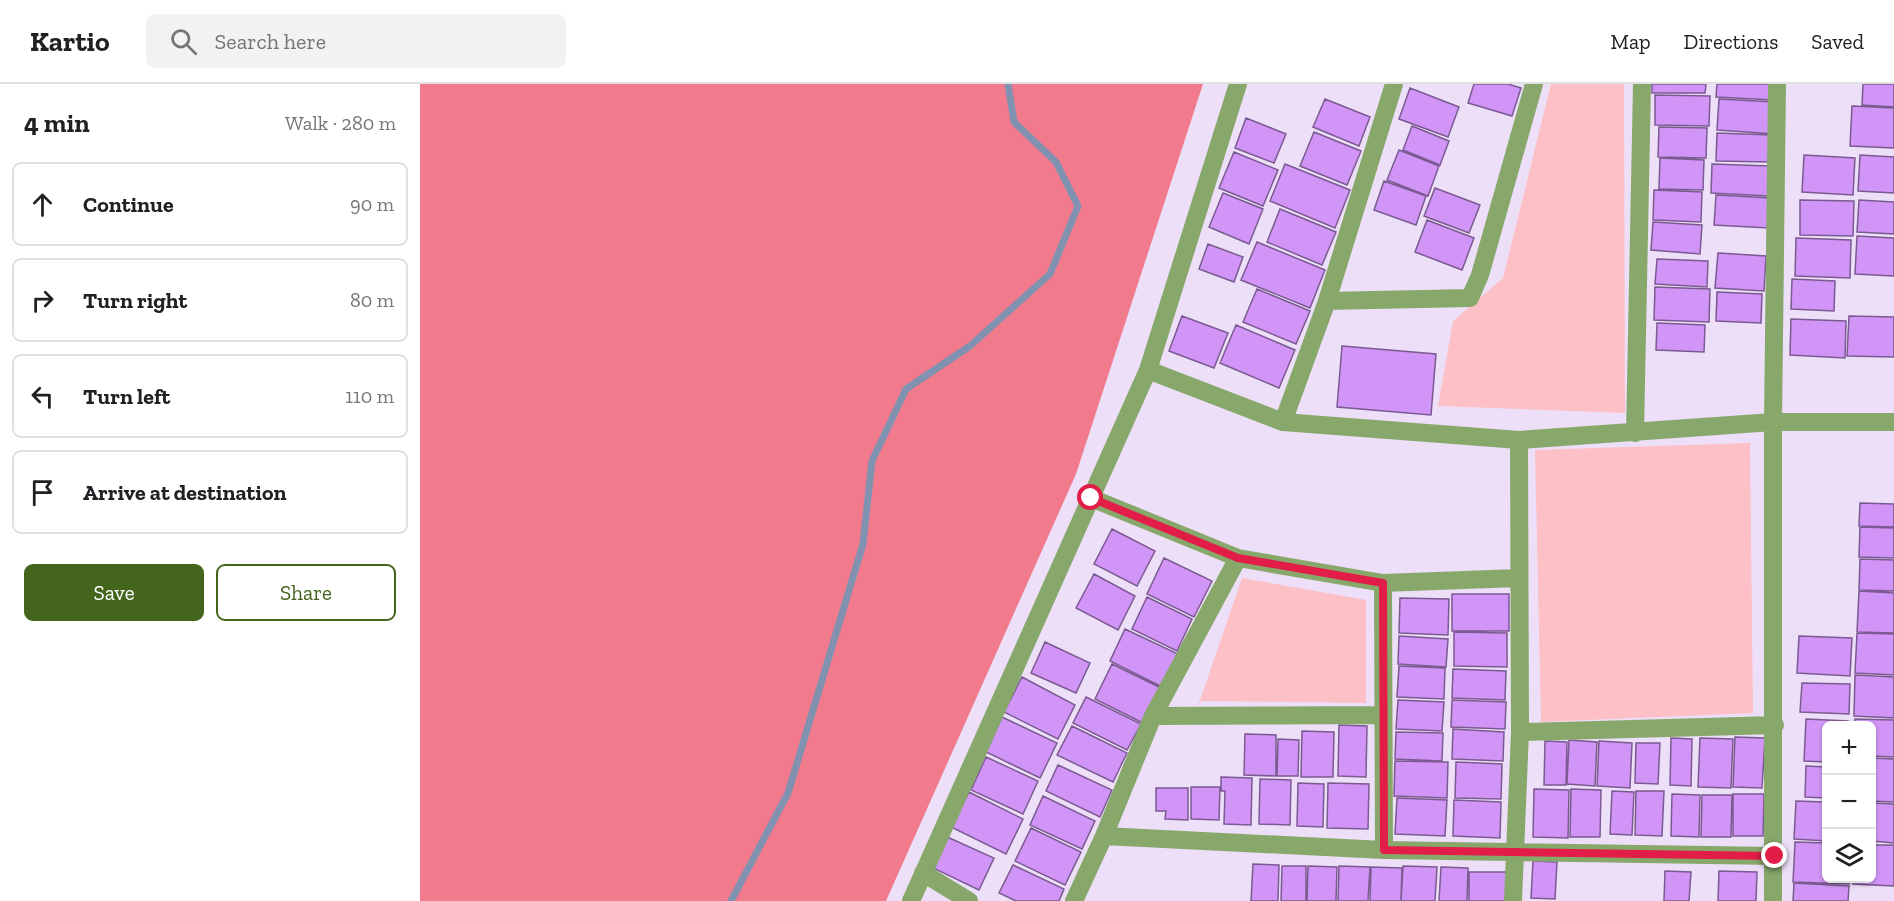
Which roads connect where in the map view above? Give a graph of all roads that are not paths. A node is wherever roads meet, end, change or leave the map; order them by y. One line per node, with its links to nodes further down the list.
1 (1238, 84): 7 (street)
2 (1394, 84): 6 (street)
3 (1534, 84): 6 (street)
4 (1642, 84): 11 (street)
5 (1777, 84): 9 (street)
6 (1327, 301): 8 (street)
7 (1148, 370): 8 (street); 13 (street)
8 (1283, 422): 12 (street)
9 (1773, 422): 10 (street); 11 (street); 19 (street)
10 (1894, 422)
11 (1635, 433): 12 (street)
12 (1519, 440): 15 (street)
13 (1091, 498): 14 (street); 25 (street)
14 (1238, 558): 16 (street); 18 (street)
15 (1518, 578): 16 (street); 20 (street)
16 (1383, 583): 17 (street)
17 (1383, 715): 18 (street); 22 (street)
18 (1153, 716): 21 (street)
19 (1775, 725): 20 (street); 24 (street)
20 (1520, 732): 23 (street)
21 (1104, 836): 22 (street); 28 (street)
22 (1384, 850): 23 (street)
23 (1516, 851): 24 (street); 29 (street)
24 (1775, 856): 30 (street)
25 (923, 873): 26 (street); 27 (street)
26 (911, 901)
27 (969, 901)
28 (1074, 901)
29 (1513, 901)
30 (1773, 901)

